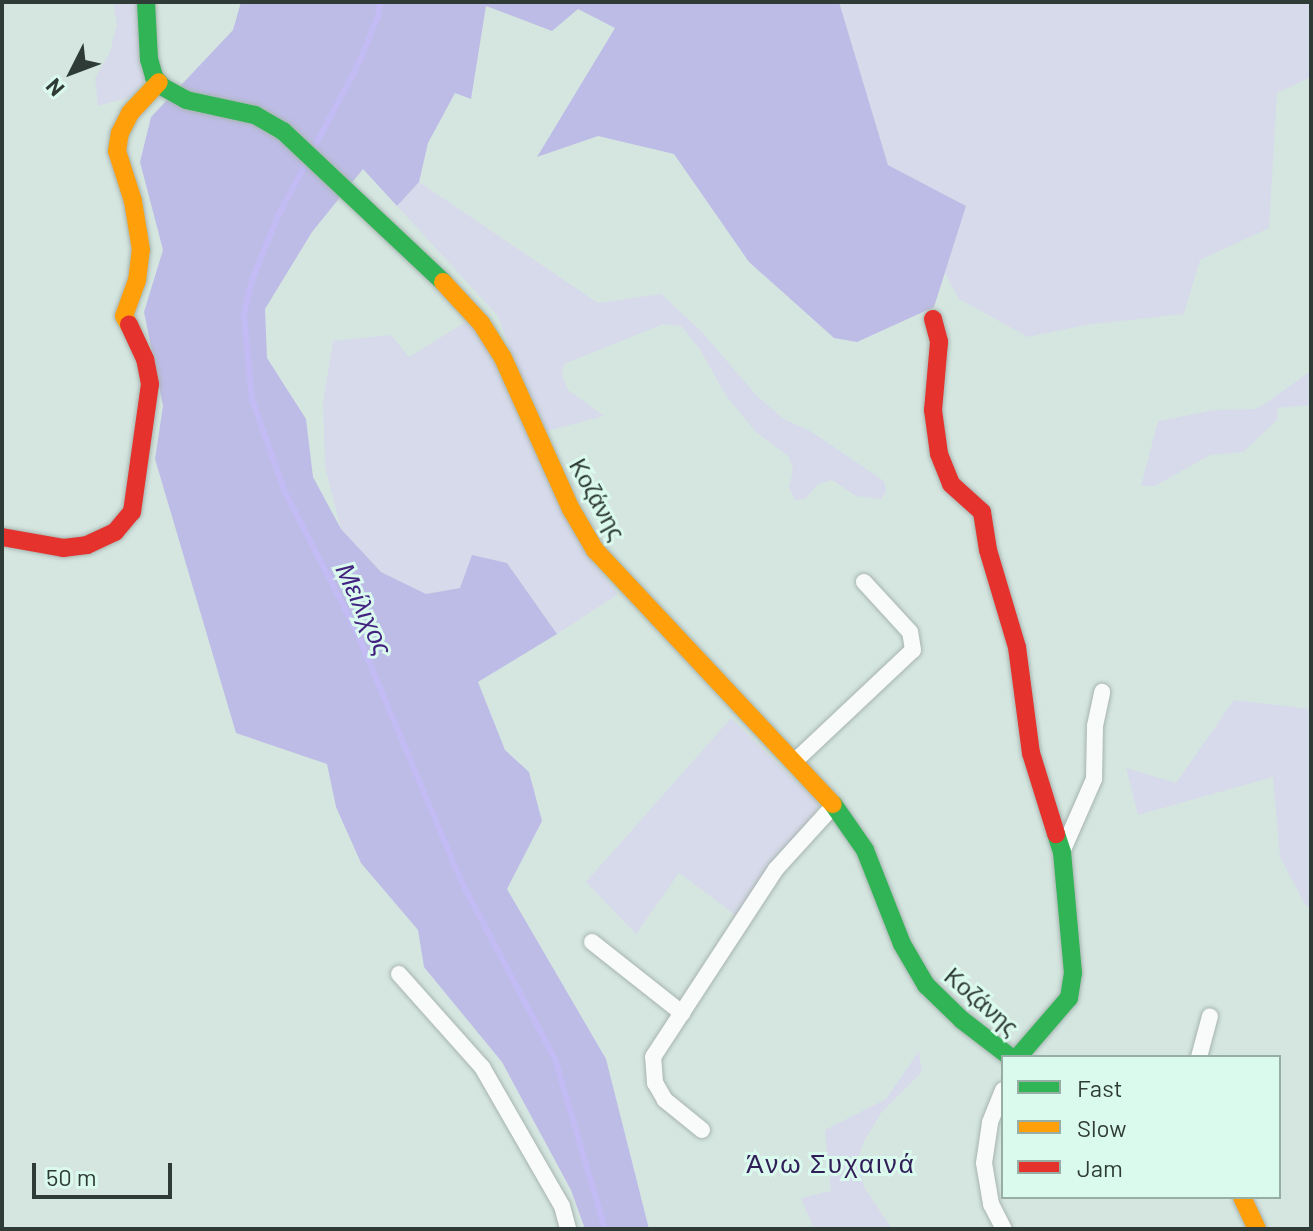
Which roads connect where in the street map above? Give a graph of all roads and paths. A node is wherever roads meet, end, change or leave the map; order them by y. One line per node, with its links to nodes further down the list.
1 (146, 2): 2 (street)
2 (159, 82): 4 (street); 7 (street, Κοζάνης)
3 (933, 319): 9 (street)
4 (2, 537)
5 (864, 582): 7 (street)
6 (1102, 692): 9 (street)
7 (794, 762): 8 (street, Κοζάνης)
8 (834, 805): 12 (street); 14 (street, Κοζάνης)
9 (1062, 852): 15 (street)
10 (592, 942): 12 (street)
11 (399, 974): 20 (street)
12 (682, 1013): 18 (street)
13 (1210, 1016): 16 (street)
14 (1007, 1055)
15 (1020, 1055)
16 (1200, 1055)
17 (1001, 1095): 21 (street)
18 (702, 1130)
19 (1243, 1199): 22 (street)
20 (568, 1229)
21 (1004, 1229)
22 (1257, 1229)

